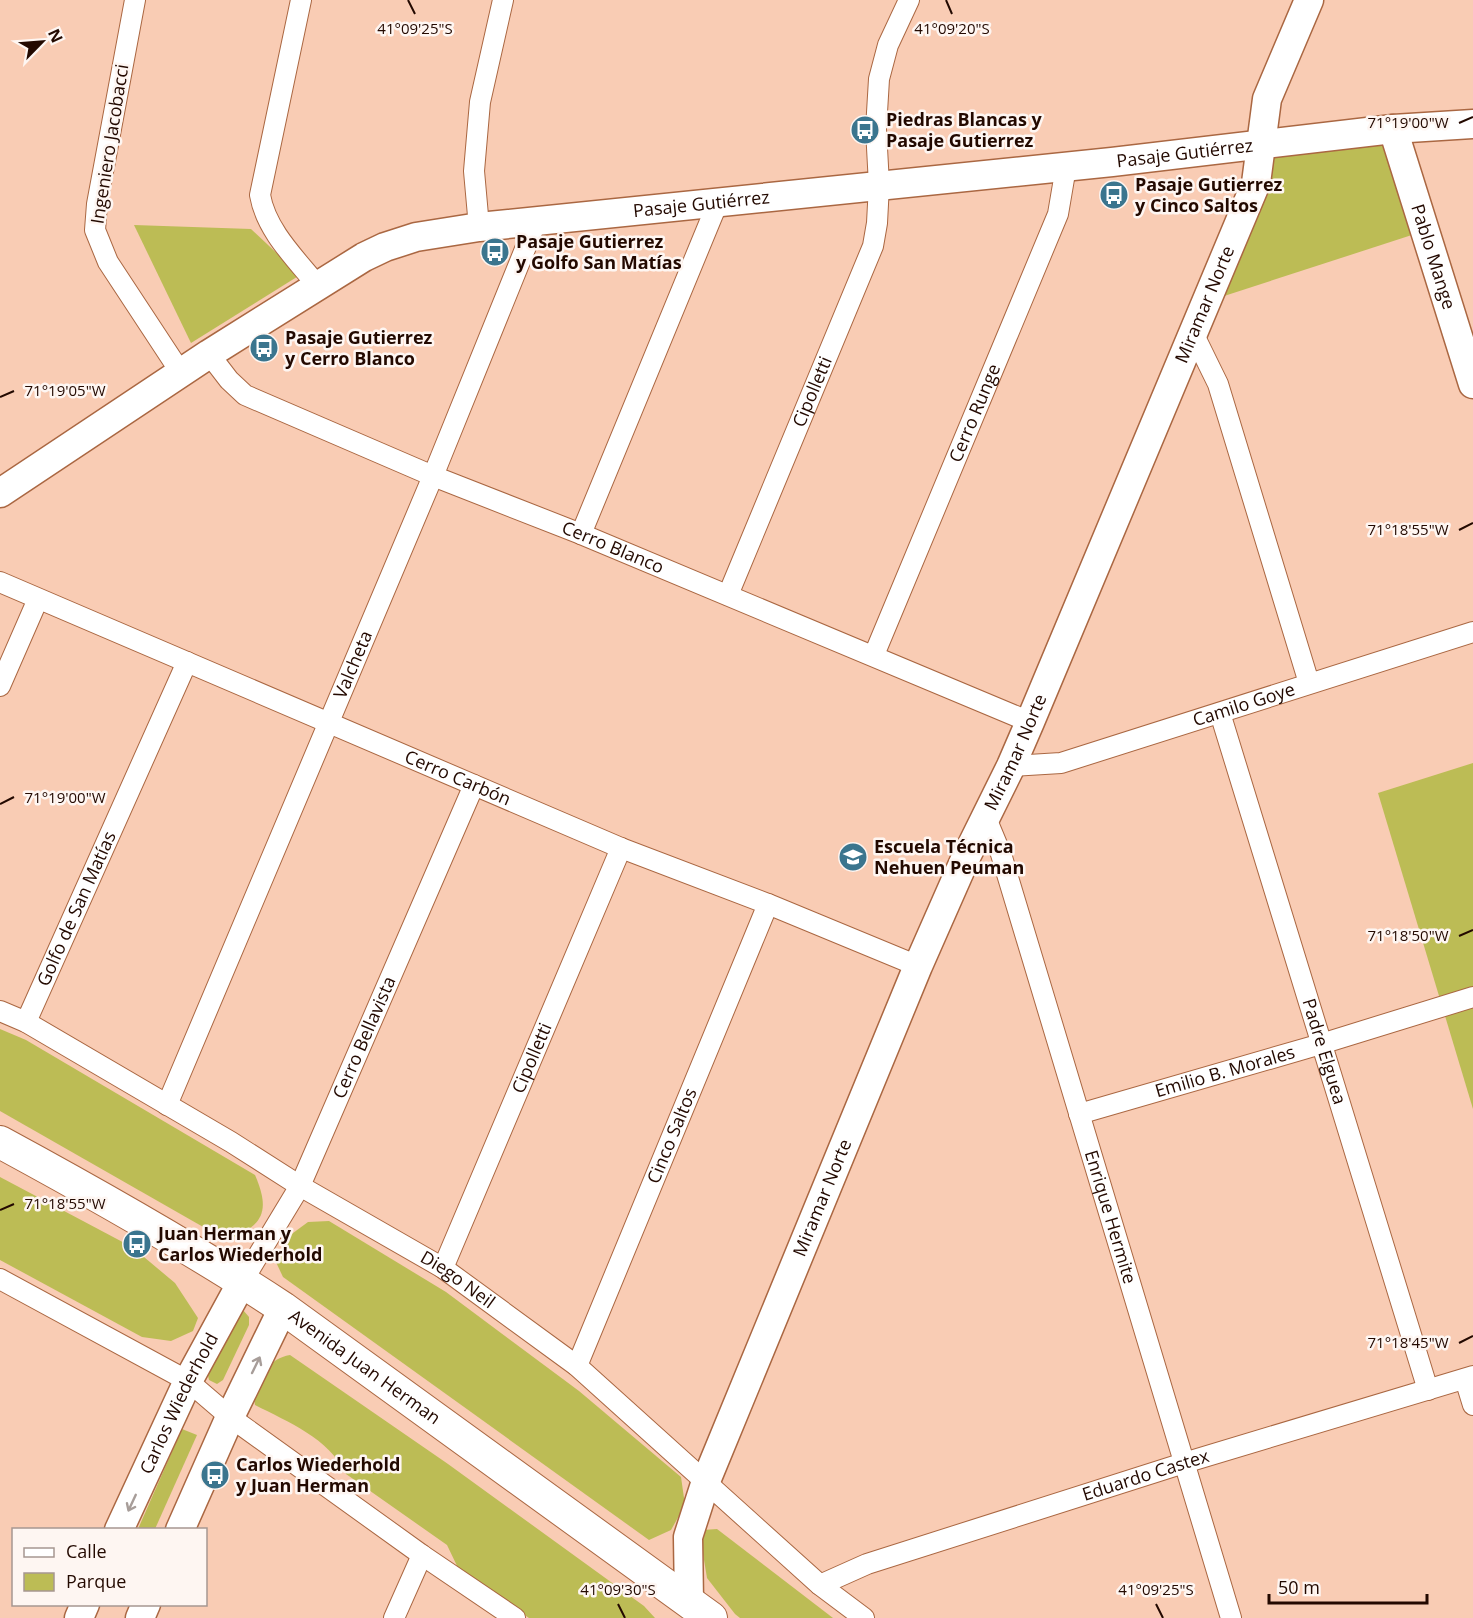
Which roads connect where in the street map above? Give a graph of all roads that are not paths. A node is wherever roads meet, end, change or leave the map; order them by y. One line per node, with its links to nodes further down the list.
1 (135, 0): 17 (street, Ingeniero Jacobacci)
2 (301, 0): 14 (street)
3 (503, 0): 13 (street)
4 (909, 0): 10 (street, Cipolletti)
5 (1309, 0): 8 (street, Miramar Norte)
6 (1473, 123): 7 (street, Pasaje Gutiérrez)
7 (1393, 129): 8 (street, Pasaje Gutiérrez); 18 (street, Pablo Mange)
8 (1260, 145): 9 (street, Pasaje Gutiérrez); 15 (street, Miramar Norte)
9 (1066, 167): 10 (street, Pasaje Gutiérrez); 26 (street, Cerro Runge)
10 (879, 185): 11 (street, Pasaje Gutiérrez); 23 (street, Cipolletti)
11 (718, 202): 12 (street, Pasaje Gutiérrez); 21 (street)
12 (536, 222): 13 (street, Pasaje Gutiérrez); 19 (street, Valcheta)
13 (479, 227): 14 (street, Pasaje Gutiérrez)
14 (317, 285): 16 (street, Pasaje Gutiérrez)
15 (1193, 333): 28 (street); 32 (street, Miramar Norte)
16 (209, 354): 17 (street, Pasaje Gutiérrez); 19 (street, Cerro Blanco)
17 (181, 373): 20 (street, Pasaje Gutiérrez)
18 (1473, 384)
19 (433, 476): 21 (street, Cerro Blanco); 31 (street, Valcheta)
20 (0, 493)
21 (581, 534): 23 (street, Cerro Blanco)
22 (0, 582): 24 (street, Cerro Carbón)
23 (728, 595): 26 (street, Cerro Blanco)
24 (38, 599): 27 (street, Cerro Carbón); 29 (street)
25 (1473, 632): 28 (street, Camilo Goye)
26 (874, 655): 32 (street, Cerro Blanco)
27 (187, 662): 31 (street, Cerro Carbón); 41 (street, Golfo de San Matías)
28 (1309, 683): 30 (street, Camilo Goye)
29 (0, 686)
30 (1220, 712): 33 (street, Camilo Goye); 42 (street, Padre Elguea)
31 (328, 722): 34 (street, Cerro Carbón); 43 (street, Valcheta)
32 (1030, 722): 33 (street, Miramar Norte)
33 (1011, 766): 35 (street, Miramar Norte)
34 (474, 785): 36 (street, Cerro Carbón); 46 (street, Cerro Bellavista)
35 (986, 818): 38 (street, Miramar Norte); 44 (street, Enrique Hermite)
36 (621, 848): 37 (street, Cerro Carbón); 47 (street, Cipolletti)
37 (768, 904): 38 (street, Cerro Carbón); 51 (street, Cinco Saltos)
38 (918, 966): 58 (street, Miramar Norte)
39 (1473, 997): 42 (street, Emilio B. Morales)
40 (0, 1011): 41 (street, Diego Neil)
41 (27, 1022): 43 (street, Diego Neil)
42 (1321, 1044): 44 (street, Emilio B. Morales); 54 (street, Padre Elguea)
43 (167, 1105): 46 (street, Diego Neil)
44 (1079, 1114): 57 (street, Enrique Hermite)
45 (0, 1142): 49 (main road, Avenida Juan Herman)
46 (300, 1186): 47 (street, Diego Neil); 49 (street, Cerro Bellavista)
47 (443, 1268): 51 (street, Diego Neil)
48 (0, 1279): 53 (street)
49 (242, 1282): 50 (main road, Avenida Juan Herman); 53 (street, Carlos Wiederhold)
50 (283, 1308): 56 (street, one-way to 50); 63 (main road, Avenida Juan Herman)
51 (577, 1366): 58 (street, Diego Neil)
52 (1469, 1377): 54 (street, Eduardo Castex); 55 (street)
53 (188, 1381): 56 (street); 59 (street, Carlos Wiederhold, one-way to 59)
54 (1428, 1390): 57 (street, Eduardo Castex)
55 (1473, 1405)
56 (230, 1418): 60 (street); 61 (street)
57 (1184, 1463): 62 (street, Eduardo Castex); 67 (street, Enrique Hermite)
58 (706, 1481): 62 (street, Diego Neil); 63 (street, Miramar Norte)
59 (120, 1528)
60 (181, 1528)
61 (422, 1555): 64 (street); 65 (street)
62 (820, 1585): 66 (street, Diego Neil)
63 (694, 1613)
64 (394, 1618)
65 (515, 1618)
66 (864, 1618)
67 (1231, 1618)

